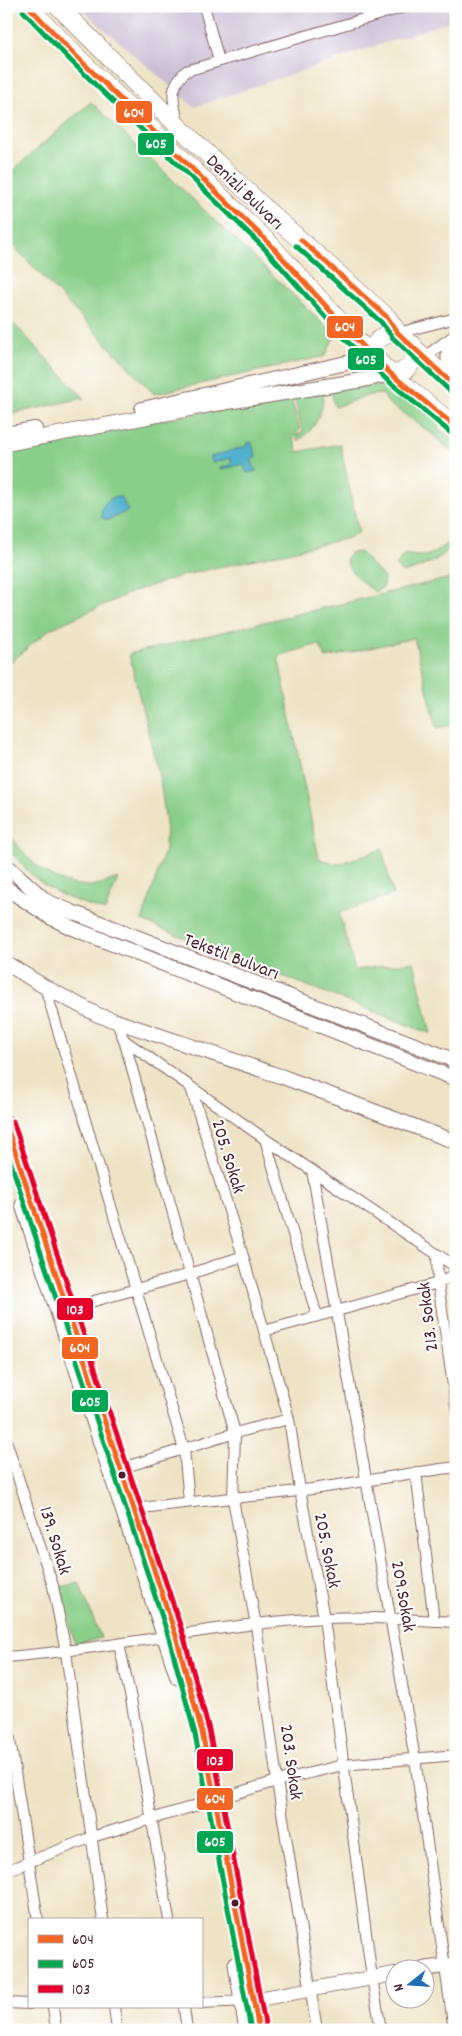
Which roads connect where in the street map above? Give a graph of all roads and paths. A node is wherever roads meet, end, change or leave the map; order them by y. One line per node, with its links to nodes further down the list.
1 (28, 6): 11 (highway, Denizli Bulvarı)
2 (58, 6): 6 (highway, Denizli Bulvarı)
3 (204, 6): 5 (street)
4 (408, 6): 5 (street)
5 (219, 61): 6 (street)
6 (179, 127): 8 (highway, Denizli Bulvarı)
7 (456, 318): 8 (street)
8 (398, 333): 10 (highway, Denizli Bulvarı); 11 (highway)
9 (456, 335): 10 (street); 13 (street)
10 (418, 351): 12 (highway); 13 (highway, Denizli Bulvarı)
11 (373, 357): 12 (highway, Denizli Bulvarı); 14 (street)
12 (399, 372): 14 (street); 15 (highway, Denizli Bulvarı)
13 (454, 385)
14 (101, 422): 16 (street); 17 (street)
15 (456, 427)
16 (6, 434)
17 (6, 444)
18 (7, 870): 24 (street, Tekstil Bulvarı)
19 (6, 888): 25 (street, Tekstil Bulvarı)
20 (6, 963): 21 (street)
21 (45, 987): 22 (street); 38 (street)
22 (116, 1020): 23 (street, 203. Sokak); 29 (street)
23 (124, 1040): 26 (street); 35 (street, 203. Sokak)
24 (456, 1060)
25 (456, 1079)
26 (191, 1088): 28 (street); 33 (street, 205. Sokak)
27 (6, 1123): 39 (main road)
28 (265, 1139): 31 (street); 41 (street)
29 (456, 1142)
30 (6, 1151): 39 (main road)
31 (312, 1170): 32 (street); 40 (street, 209.Sokak)
32 (437, 1254): 34 (street); 37 (street, 213. Sokak)
33 (243, 1256): 35 (street); 42 (street, 205. Sokak)
34 (456, 1267)
35 (190, 1274): 38 (street); 45 (street, 203. Sokak)
36 (456, 1274): 37 (street)
37 (438, 1283): 40 (street); 43 (street, 213. Sokak)
38 (137, 1289): 39 (street); 47 (street)
39 (63, 1310): 50 (main road)
40 (337, 1312): 41 (street); 51 (street, 209.Sokak)
41 (317, 1316): 42 (street)
42 (264, 1331): 44 (street, 205. Sokak)
43 (456, 1406)
44 (289, 1419): 45 (street); 52 (street, 205. Sokak)
45 (235, 1433): 47 (street); 53 (street, 203. Sokak)
46 (6, 1440): 63 (street, 139. Sokak)
47 (184, 1449): 50 (street); 54 (street)
48 (456, 1467): 49 (street)
49 (416, 1472): 51 (street); 58 (street)
50 (120, 1474): 55 (main road); 61 (main road)
51 (367, 1480): 52 (street); 57 (street, 209.Sokak)
52 (300, 1490): 53 (street); 56 (street, 205. Sokak)
53 (233, 1499): 54 (street); 60 (street, 203. Sokak)
54 (189, 1501): 55 (street)
55 (135, 1509): 61 (main road)
56 (324, 1618): 57 (street); 60 (street); 68 (street, 205. Sokak)
57 (392, 1620): 58 (street); 67 (street, 209.Sokak)
58 (434, 1621): 59 (street)
59 (456, 1622)
60 (256, 1625): 61 (street); 69 (street, 203. Sokak)
61 (171, 1636): 62 (street); 70 (main road)
62 (118, 1644): 63 (street); 71 (street)
63 (66, 1652): 64 (street); 72 (street, 139. Sokak)
64 (6, 1657)
65 (6, 1714): 73 (street)
66 (456, 1755): 67 (street)
67 (416, 1759): 68 (street); 78 (street, 209.Sokak)
68 (343, 1764): 69 (street); 81 (street, 205. Sokak)
69 (277, 1781): 70 (street); 82 (street, 203. Sokak)
70 (212, 1801): 71 (street); 83 (main road)
71 (153, 1819): 72 (street); 77 (street)
72 (92, 1837): 73 (street); 76 (street, 139. Sokak)
73 (28, 1863): 74 (street); 75 (street)
74 (6, 1871)
75 (38, 1918)
76 (103, 1918)
77 (169, 1918)
78 (450, 1965): 79 (street); 97 (street, 209.Sokak)
79 (434, 1967)
80 (384, 1976): 81 (street)
81 (372, 1978): 82 (street); 96 (street, 205. Sokak)
82 (311, 1990): 83 (street); 95 (street, 203. Sokak)
83 (248, 2001): 84 (street); 93 (main road); 94 (main road)
84 (202, 2003)
85 (6, 2004): 86 (street)
86 (28, 2004)
87 (53, 2008): 90 (street)
88 (114, 2008): 91 (street)
89 (184, 2008): 92 (street)
90 (56, 2030)
91 (117, 2030)
92 (188, 2030)
93 (247, 2030)
94 (259, 2030)
95 (317, 2030)
96 (381, 2030)
97 (454, 2030)

